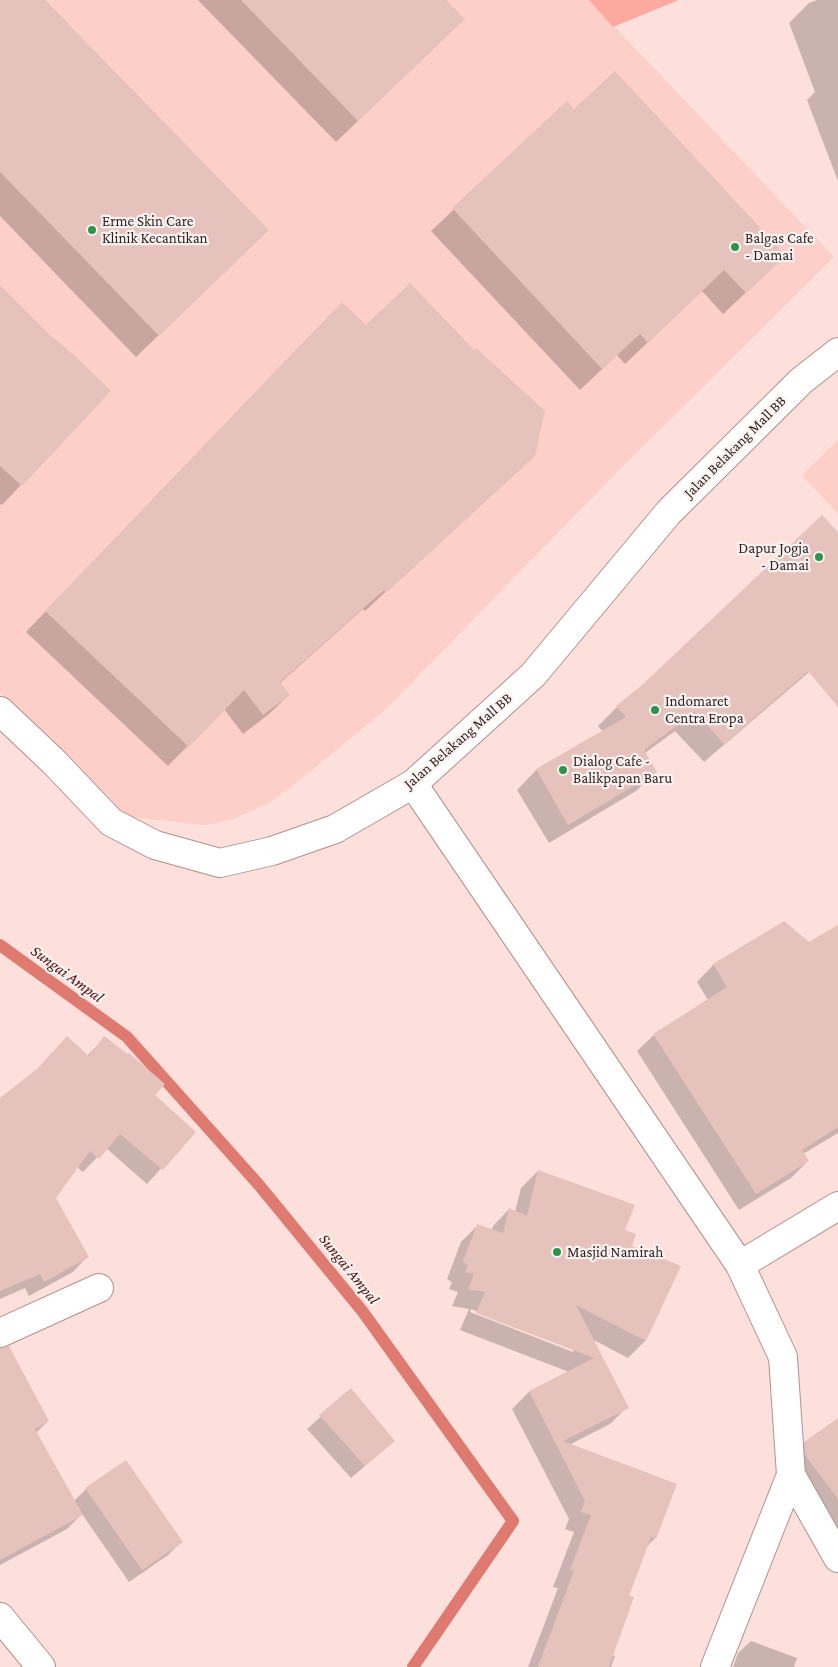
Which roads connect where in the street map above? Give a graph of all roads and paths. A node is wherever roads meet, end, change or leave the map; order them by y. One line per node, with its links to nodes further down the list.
1 (838, 352): 3 (street, Jalan Belakang Mall BB)
2 (0, 711): 3 (street, Jalan Belakang Mall BB)
3 (413, 784): 5 (street)
4 (838, 1206): 5 (street)
5 (740, 1265): 8 (street)
6 (99, 1288): 7 (street)
7 (0, 1333)
8 (791, 1475): 9 (street); 12 (street)
9 (838, 1558)
10 (0, 1617): 11 (street)
11 (40, 1667)
12 (716, 1667)

